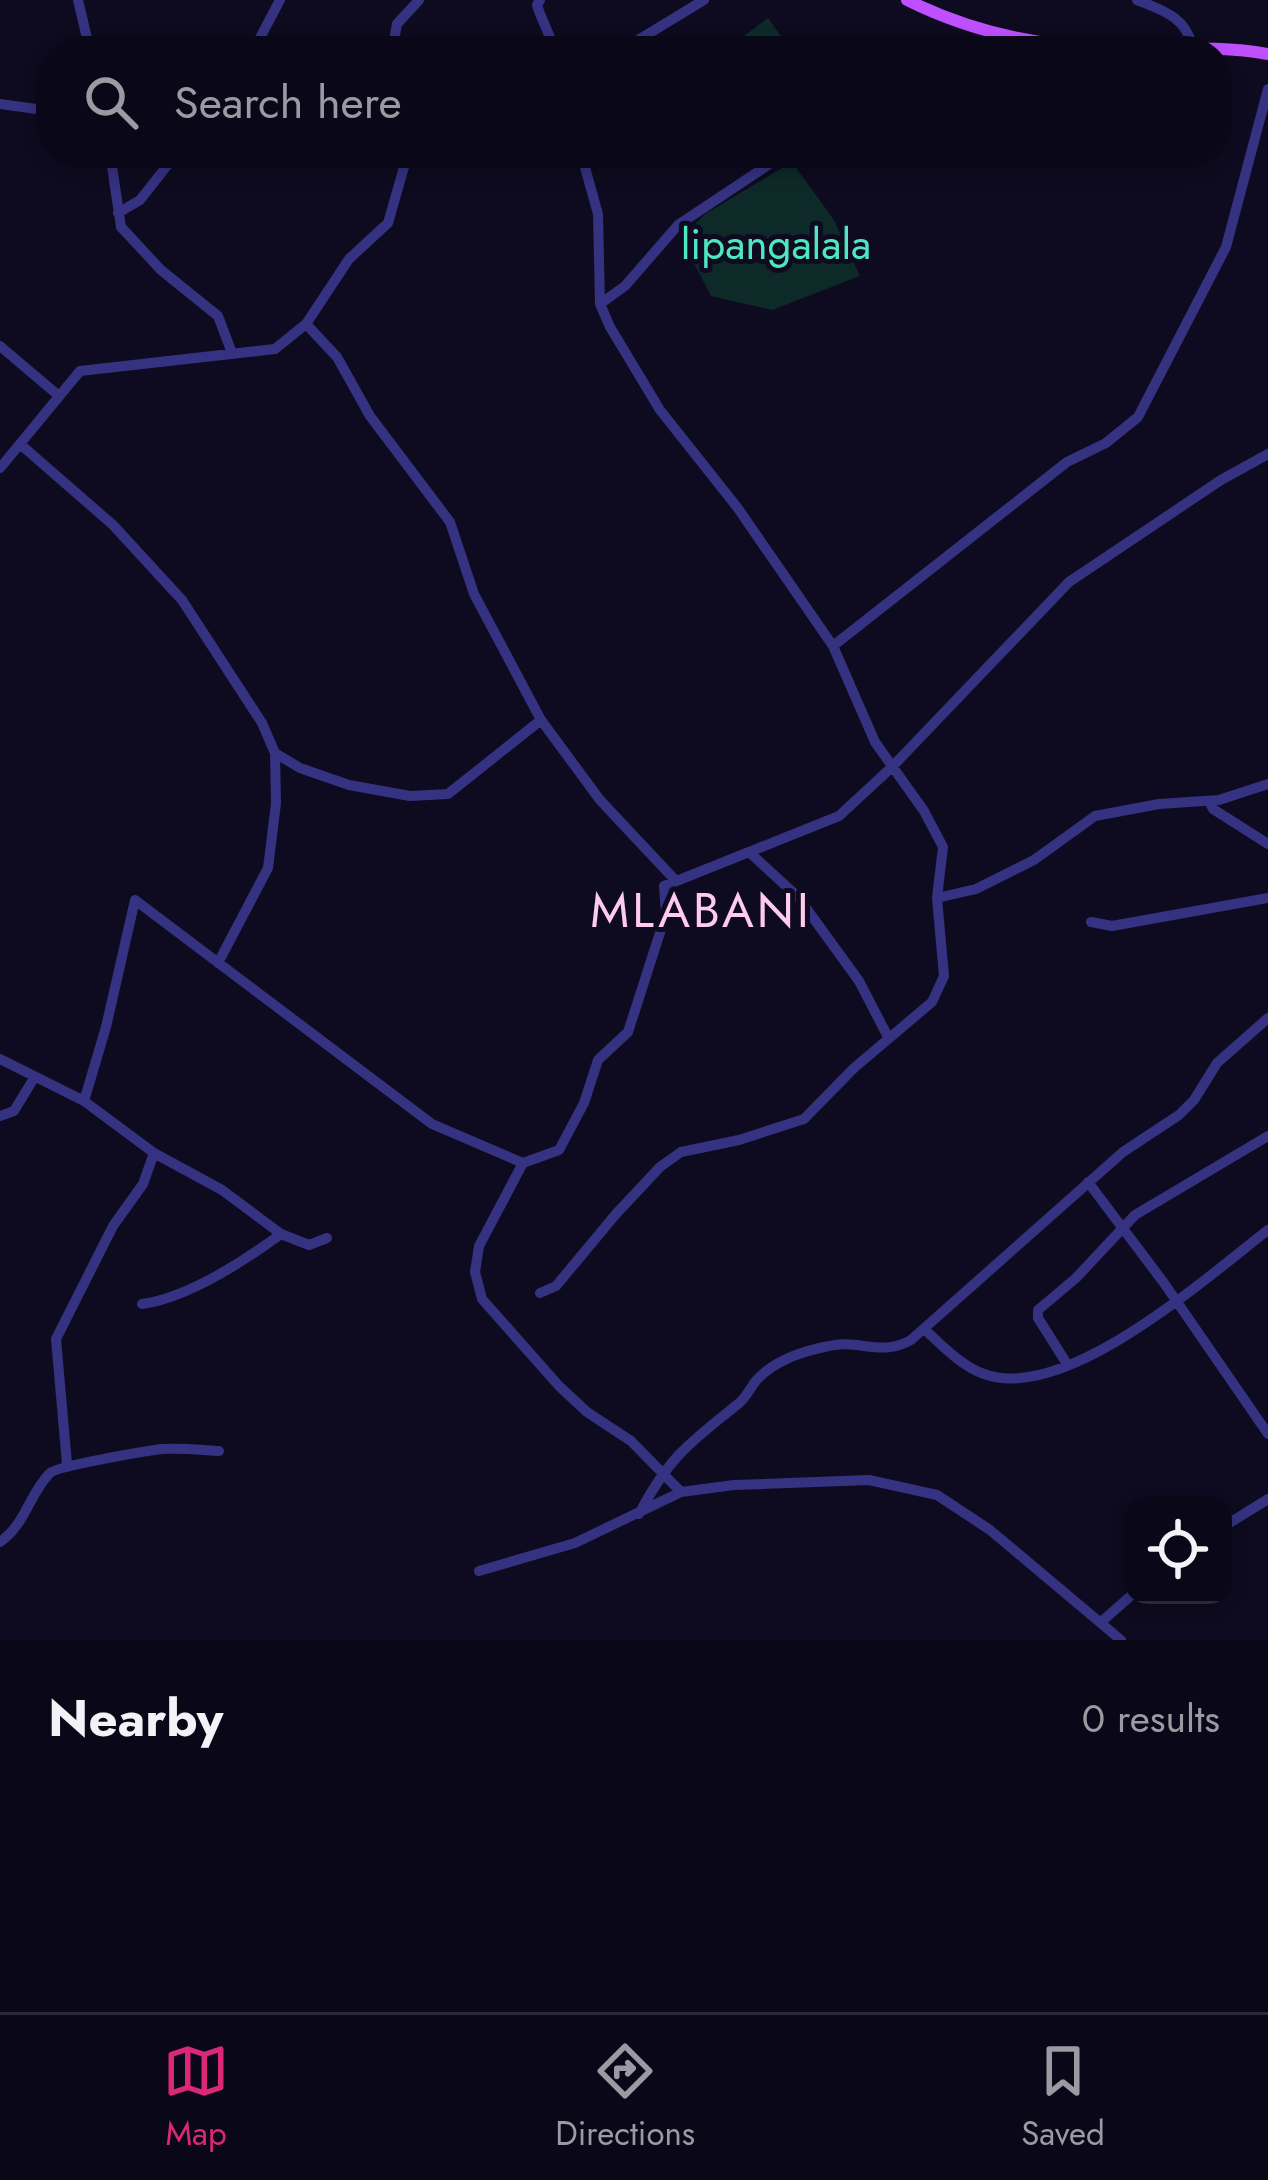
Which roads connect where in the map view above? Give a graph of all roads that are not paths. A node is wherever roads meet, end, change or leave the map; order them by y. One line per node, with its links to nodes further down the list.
1 (78, 0): 8 (street)
2 (280, 0): 9 (street)
3 (419, 0): 10 (street)
4 (540, 0): 11 (street)
5 (704, 0): 12 (street)
6 (907, 0): 13 (main road)
7 (1138, 0): 14 (street)
8 (86, 36)
9 (261, 36)
10 (395, 36)
11 (550, 36)
12 (645, 36)
13 (1001, 36)
14 (1190, 36)
15 (1232, 50): 16 (main road)
16 (1268, 54)
17 (1268, 89): 34 (street)
18 (0, 104): 19 (street)
19 (36, 109)
20 (112, 168): 25 (street)
21 (165, 168): 25 (street)
22 (404, 168): 27 (street)
23 (585, 168): 26 (street)
24 (764, 168): 26 (street)
25 (118, 213): 29 (street)
26 (600, 304): 34 (street)
27 (306, 324): 29 (street); 35 (street)
28 (0, 346): 30 (street)
29 (232, 352): 30 (street)
30 (59, 396): 31 (street)
31 (20, 444): 33 (street); 36 (street)
32 (1268, 454): 37 (street)
33 (0, 468)
34 (833, 646): 37 (street)
35 (541, 721): 36 (street); 42 (street)
36 (275, 753): 46 (street)
37 (892, 767): 41 (street); 43 (street)
38 (1268, 784): 39 (street)
39 (1209, 801): 40 (street); 43 (street)
40 (1268, 844)
41 (749, 851): 42 (street); 48 (street)
42 (676, 881): 55 (street)
43 (937, 898): 48 (street)
44 (1268, 898): 45 (street)
45 (1091, 922)
46 (218, 963): 51 (street); 55 (street)
47 (1268, 1018): 56 (street)
48 (888, 1036): 61 (street)
49 (0, 1059): 50 (street)
50 (34, 1078): 51 (street); 52 (street)
51 (84, 1101): 54 (street)
52 (0, 1116)
53 (1268, 1136): 57 (street)
54 (154, 1154): 59 (street); 68 (street)
55 (523, 1163): 69 (street)
56 (1088, 1182): 57 (street); 64 (street)
57 (1122, 1228): 62 (street); 65 (street)
58 (1268, 1230): 62 (street)
59 (281, 1234): 60 (street); 63 (street)
60 (327, 1238)
61 (540, 1293)
62 (1176, 1300): 65 (street); 66 (street)
63 (142, 1304)
64 (924, 1329): 65 (street); 69 (street)
65 (1067, 1364)
66 (1268, 1434)
67 (219, 1451): 68 (street)
68 (67, 1464): 74 (street)
69 (663, 1472): 70 (street); 72 (street)
70 (681, 1492): 72 (street); 77 (street)
71 (1268, 1499): 73 (street)
72 (639, 1514): 75 (street)
73 (1232, 1521)
74 (0, 1542)
75 (478, 1571)
76 (1124, 1602): 77 (street)
77 (1101, 1622): 78 (street)
78 (1120, 1640)

